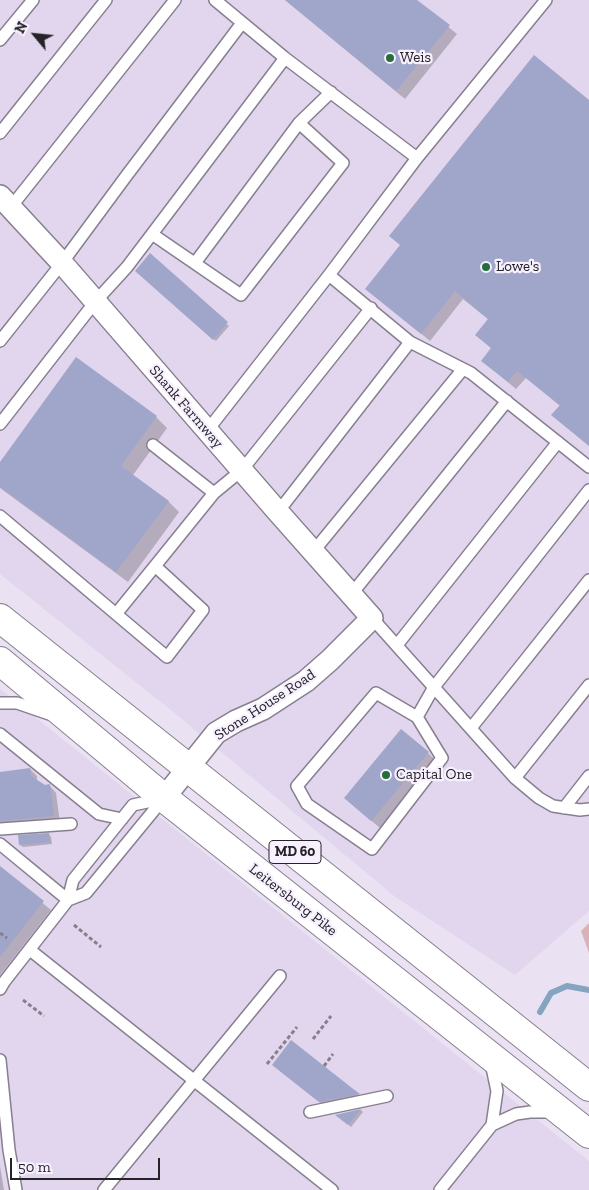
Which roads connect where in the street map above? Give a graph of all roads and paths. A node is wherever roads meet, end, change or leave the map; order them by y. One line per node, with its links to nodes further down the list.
1 (33, 0): 7 (lane)
2 (106, 0): 11 (lane)
3 (175, 0): 13 (lane)
4 (215, 0): 6 (lane)
5 (546, 0): 12 (lane)
6 (242, 23): 8 (lane); 15 (lane)
7 (0, 40)
8 (285, 58): 9 (lane); 14 (lane)
9 (331, 92): 10 (lane); 12 (lane)
10 (299, 122): 16 (lane); 16 (lane)
11 (0, 134)
12 (417, 158): 17 (lane)
13 (6, 202): 15 (street, Shank Farmway)
14 (152, 234): 16 (lane); 18 (lane)
15 (62, 263): 18 (street, Shank Farmway); 20 (lane)
16 (195, 264)
17 (329, 275): 19 (lane); 25 (lane)
18 (95, 302): 24 (lane); 25 (street, Shank Farmway)
19 (370, 308): 21 (lane); 29 (lane)
20 (0, 341)
21 (410, 342): 22 (lane); 32 (lane)
22 (463, 369): 23 (lane); 34 (lane)
23 (507, 401): 26 (lane); 37 (lane)
24 (0, 424)
25 (207, 431): 29 (street, Shank Farmway)
26 (558, 442): 28 (lane); 41 (lane)
27 (153, 445): 31 (lane)
28 (589, 467)
29 (242, 470): 31 (lane); 32 (street, Shank Farmway)
30 (589, 490): 44 (lane)
31 (214, 493): 35 (lane)
32 (278, 512): 34 (street, Shank Farmway)
33 (0, 516): 38 (lane)
34 (313, 552): 37 (street, Shank Farmway)
35 (155, 566): 38 (lane); 38 (lane)
36 (589, 580): 48 (lane)
37 (350, 596): 40 (street, Shank Farmway)
38 (116, 614)
39 (0, 618): 50 (main road, MD 60)
40 (372, 618): 41 (lane); 50 (street, Stone House Road)
41 (397, 645): 44 (lane)
42 (0, 661): 47 (main road, Leitersburg Pike / MD 60)
43 (589, 685): 52 (lane)
44 (434, 686): 46 (lane); 48 (lane)
45 (0, 703): 47 (lane)
46 (417, 718): 46 (lane)
47 (73, 722): 53 (main road, Leitersburg Pike / MD 60)
48 (471, 728): 52 (lane)
49 (0, 734): 56 (lane)
50 (189, 768): 53 (street, Stone House Road); 79 (main road, MD 60)
51 (589, 776): 54 (lane)
52 (515, 778): 54 (lane)
53 (164, 798): 56 (lane); 60 (lane); 74 (main road, Leitersburg Pike / MD 60)
54 (564, 808): 55 (lane)
55 (589, 809)
56 (122, 819): 60 (lane)
57 (71, 824): 58 (lane)
58 (0, 829)
59 (0, 844): 60 (lane)
60 (68, 900): 65 (lane)
61 (74, 925): 64 (path)
62 (0, 933): 63 (path)
63 (7, 938)
64 (101, 947)
65 (30, 950): 67 (lane); 78 (lane)
66 (280, 976): 78 (lane)
67 (0, 989)
68 (23, 1000): 69 (path)
69 (44, 1016)
70 (331, 1016): 72 (path)
71 (297, 1027): 76 (path)
72 (313, 1039)
73 (333, 1054): 77 (path)
74 (490, 1056): 82 (main road, Leitersburg Pike / MD 60); 83 (lane)
75 (0, 1060): 85 (lane)
76 (267, 1064)
77 (324, 1066)
78 (194, 1080): 86 (lane); 87 (lane)
79 (589, 1087)
80 (387, 1096): 81 (lane)
81 (310, 1112)
82 (560, 1112): 83 (lane); 84 (main road, Leitersburg Pike / MD 60)
83 (492, 1125): 88 (lane)
84 (589, 1134)
85 (16, 1190)
86 (104, 1190)
87 (332, 1190)
88 (440, 1190)

